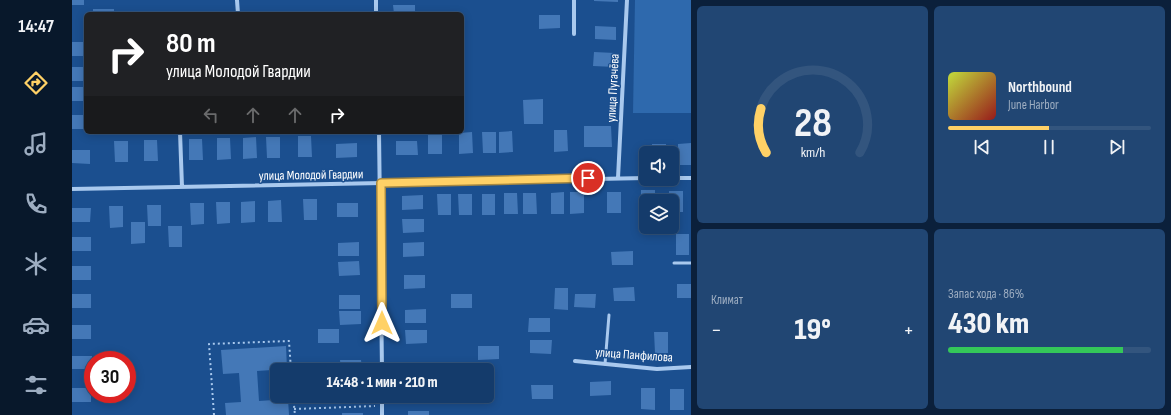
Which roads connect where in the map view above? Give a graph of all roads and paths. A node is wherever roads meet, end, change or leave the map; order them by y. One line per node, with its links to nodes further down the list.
1 (237, 0): 5 (street)
2 (376, 0): 6 (street)
3 (574, 0): 7 (street)
4 (627, 0): 10 (street, улица Пугачёва)
5 (238, 12)
6 (376, 12)
7 (574, 34)
8 (180, 134): 15 (street)
9 (379, 134): 14 (street)
10 (618, 178): 11 (street, улица Молодой Гвардии); 14 (street, улица Молодой Гвардии)
11 (639, 178)
12 (679, 178): 13 (street)
13 (691, 178)
14 (381, 183): 15 (street, улица Молодой Гвардии); 22 (street)
15 (182, 187): 16 (street, улица Молодой Гвардии)
16 (72, 189)
17 (674, 263): 18 (lane)
18 (691, 263)
19 (609, 315): 23 (lane)
20 (575, 361): 23 (street, улица Панфилова)
21 (291, 363): 28 (path)
22 (382, 363)
23 (605, 364): 24 (street, улица Панфилова)
24 (691, 367)
25 (294, 403): 27 (path)
26 (382, 406): 27 (path); 30 (street)
27 (294, 409): 29 (path)
28 (214, 415)
29 (294, 415)
30 (382, 415)

